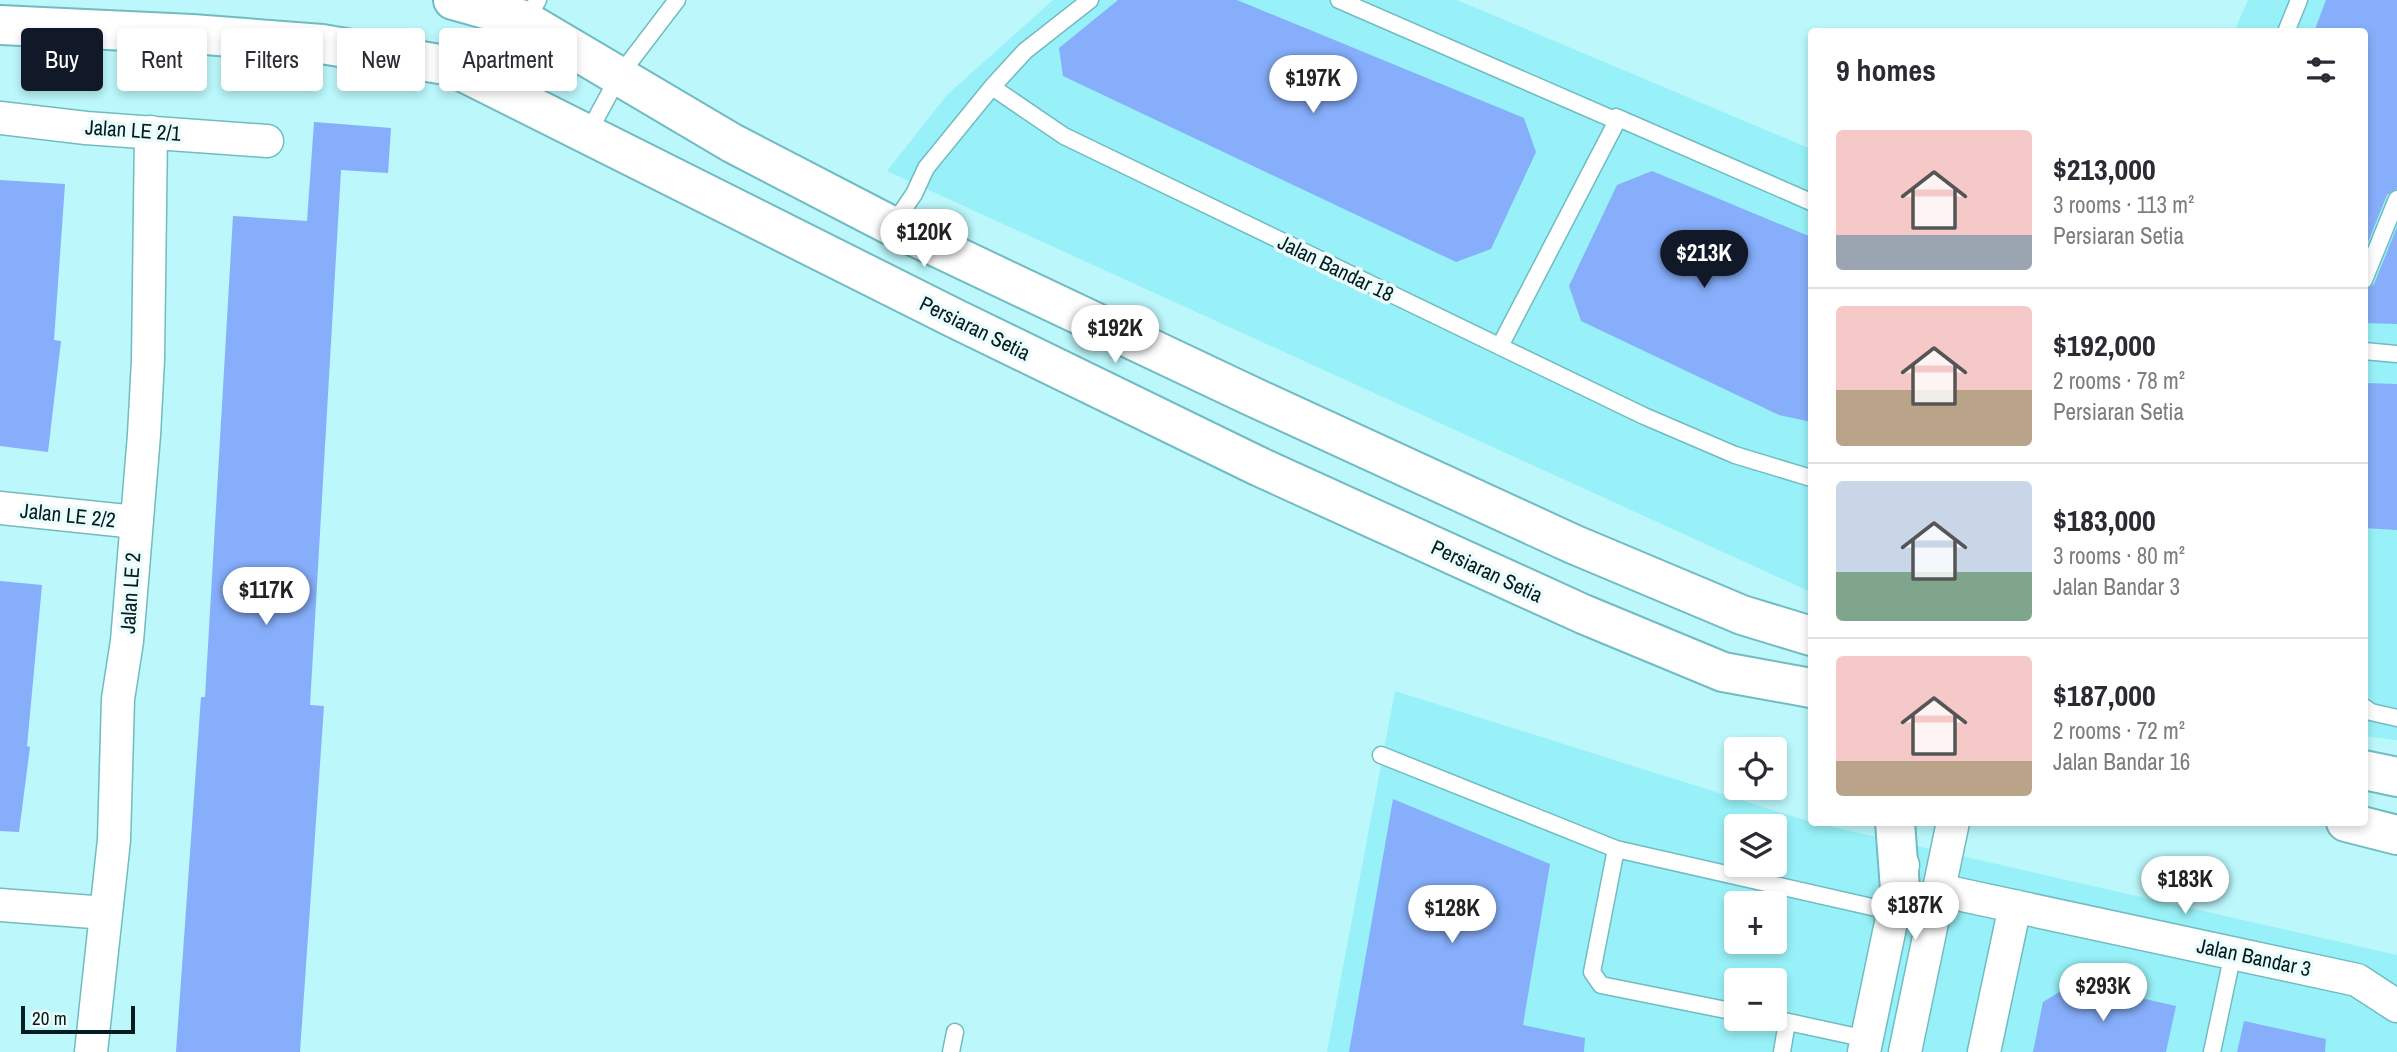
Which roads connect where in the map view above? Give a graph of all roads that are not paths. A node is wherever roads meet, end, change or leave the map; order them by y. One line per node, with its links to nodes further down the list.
1 (453, 0): 6 (street)
2 (677, 0): 11 (lane)
3 (1090, 0): 12 (lane)
4 (1339, 0): 15 (lane)
5 (2299, 0): 9 (lane)
6 (531, 10): 8 (lane); 11 (street)
7 (0, 25): 10 (street, Persiaran Setia)
8 (520, 28)
9 (2288, 28)
10 (439, 64)
11 (619, 76): 17 (lane); 21 (street)
12 (992, 87): 21 (lane); 23 (lane, Jalan Bandar 18)
13 (503, 91): 17 (street, Persiaran Setia)
14 (0, 118): 16 (street, Jalan LE 2/1)
15 (1617, 121): 20 (lane); 23 (lane)
16 (151, 132): 18 (street, Jalan LE 2/1); 28 (street, Jalan LE 2)
17 (588, 133): 30 (street, Persiaran Setia)
18 (267, 141)
19 (2397, 199): 22 (lane)
20 (1808, 201)
21 (892, 226): 29 (street)
22 (2368, 271)
23 (1500, 346): 26 (lane, Jalan Bandar 18)
24 (2368, 351): 25 (lane)
25 (2397, 354)
26 (1808, 477)
27 (0, 508): 28 (street, Jalan LE 2/2)
28 (136, 522): 46 (street, Jalan LE 2)
29 (1808, 634)
30 (1808, 687)
31 (2368, 709): 32 (lane)
32 (2397, 718)
33 (1381, 755): 41 (lane)
34 (2368, 771): 35 (street)
35 (2397, 777)
36 (1895, 826): 43 (street)
37 (1907, 826): 43 (street)
38 (1952, 826): 42 (street)
39 (2362, 826): 40 (street)
40 (2397, 835)
41 (1616, 849): 43 (lane); 49 (lane)
42 (1939, 890): 45 (street, Jalan Bandar 3); 57 (street)
43 (1897, 900): 53 (street)
44 (0, 905): 46 (street)
45 (2015, 906): 47 (street, Jalan Bandar 3); 58 (street)
46 (106, 913): 54 (street, Jalan LE 2)
47 (2233, 953): 48 (street, Jalan Bandar 3); 59 (lane)
48 (2397, 1006)
49 (1724, 1010)
50 (1787, 1022): 53 (lane)
51 (1786, 1031): 56 (lane)
52 (955, 1032): 55 (lane)
53 (1865, 1045)
54 (91, 1052)
55 (951, 1052)
56 (1782, 1052)
57 (1905, 1052)
58 (1984, 1052)
59 (2212, 1052)

